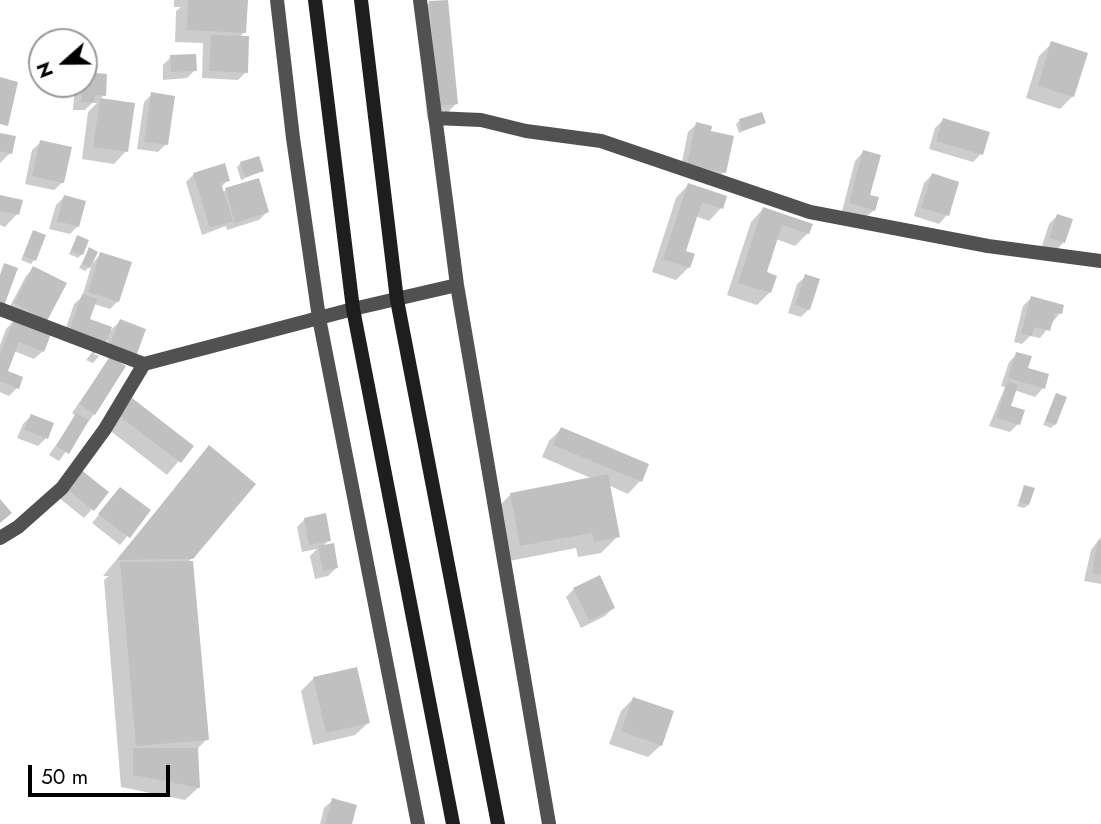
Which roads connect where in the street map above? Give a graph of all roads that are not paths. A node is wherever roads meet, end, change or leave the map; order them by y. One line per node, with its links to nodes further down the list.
1 (277, 0): 11 (street)
2 (315, 0): 10 (main road)
3 (361, 0): 8 (main road)
4 (420, 0): 5 (street)
5 (435, 118): 6 (street); 7 (street)
6 (1101, 261)
7 (457, 285): 8 (street); 17 (street)
8 (397, 300): 10 (street); 16 (main road)
9 (0, 309): 12 (street)
10 (353, 309): 11 (street); 15 (main road)
11 (319, 318): 12 (street); 14 (street)
12 (144, 364): 13 (street)
13 (0, 538)
14 (418, 824)
15 (453, 824)
16 (498, 824)
17 (550, 824)

